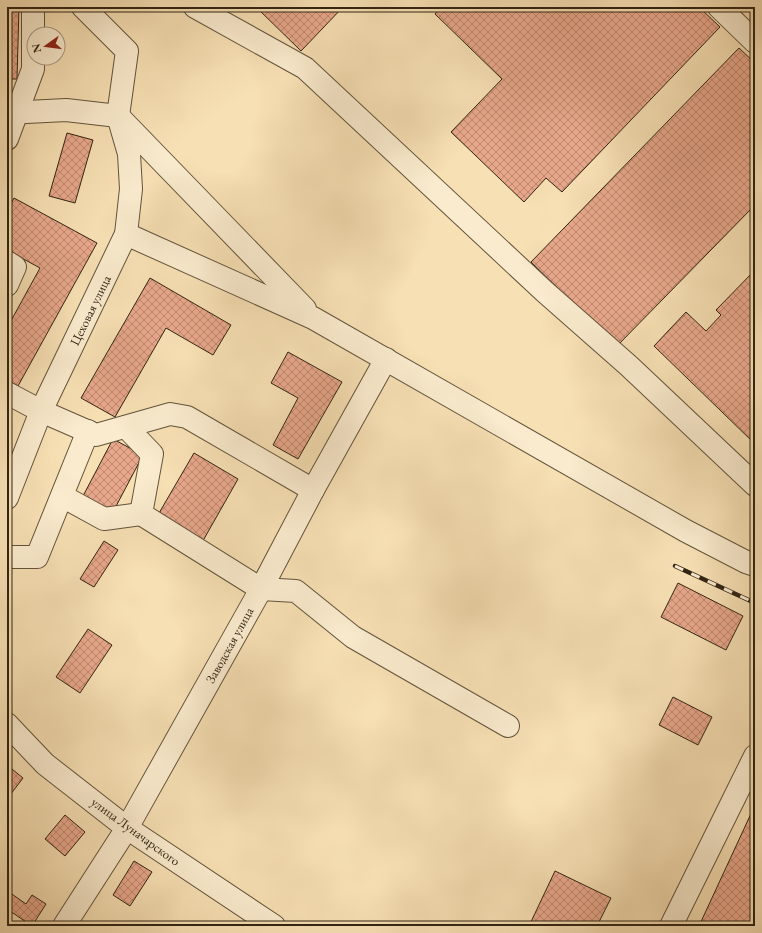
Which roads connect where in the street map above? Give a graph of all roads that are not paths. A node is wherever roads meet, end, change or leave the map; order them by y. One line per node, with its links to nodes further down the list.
1 (33, 7): 6 (street)
2 (83, 7): 7 (street)
3 (195, 7): 18 (street)
4 (719, 7): 5 (street)
5 (755, 42)
6 (12, 113): 7 (street); 8 (street)
7 (118, 116): 9 (street, Цеховая улица); 12 (street)
8 (7, 139)
9 (126, 234): 12 (street); 15 (street, Цеховая улица)
10 (7, 262): 11 (street)
11 (7, 285)
12 (313, 318): 13 (street)
13 (386, 359): 19 (street, Заводская улица); 24 (street)
14 (7, 393): 15 (street)
15 (41, 411): 17 (street); 21 (street, Цеховая улица)
16 (126, 426): 17 (street); 19 (street); 22 (street)
17 (88, 431): 20 (street)
18 (755, 485)
19 (313, 490): 25 (street, Заводская улица)
20 (62, 496): 22 (street); 23 (street)
21 (7, 498)
22 (141, 514): 25 (street)
23 (7, 557)
24 (755, 565)
25 (261, 589): 27 (street); 29 (street, Заводская улица)
26 (7, 724): 29 (street, улица Луначарского)
27 (508, 726)
28 (755, 756): 32 (street)
29 (127, 828): 30 (street, Заводская улица); 31 (street, улица Луначарского)
30 (64, 926)
31 (274, 926)
32 (670, 926)

